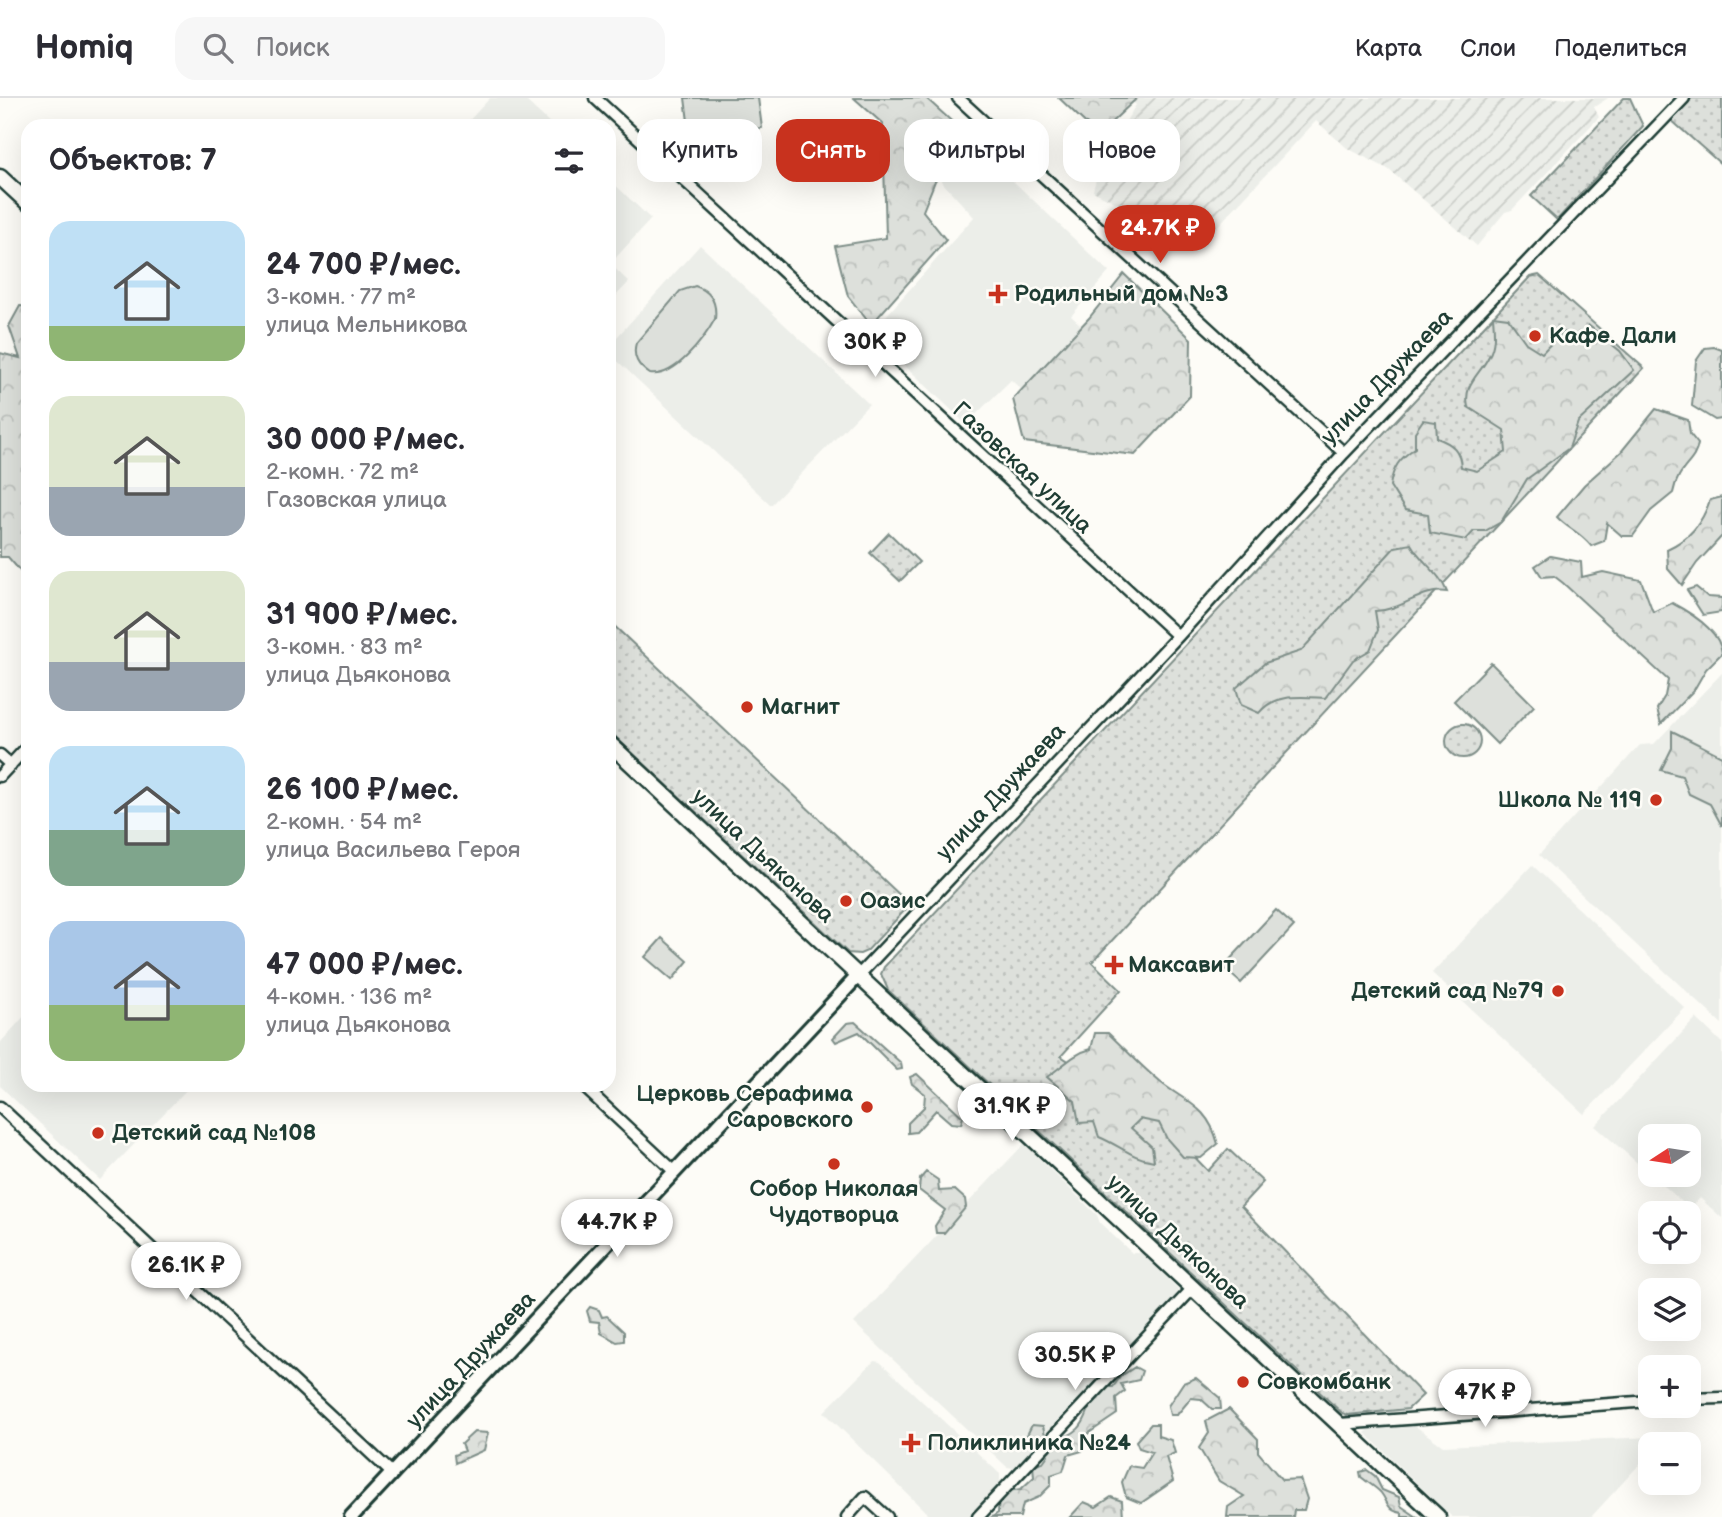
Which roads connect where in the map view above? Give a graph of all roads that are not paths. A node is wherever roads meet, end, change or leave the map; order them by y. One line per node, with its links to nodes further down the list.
1 (595, 98): 7 (street, Газовская улица)
2 (958, 98): 6 (street)
3 (1685, 98): 6 (street, улица Дружаева)
4 (0, 177): 5 (main road)
5 (21, 197)
6 (1344, 453): 7 (street, улица Дружаева)
7 (1178, 636): 13 (street, улица Дружаева)
8 (616, 750): 13 (main road, улица Дьяконова)
9 (21, 754): 11 (street)
10 (0, 755): 11 (street)
11 (11, 765): 12 (street)
12 (0, 776)
13 (858, 976): 16 (street, улица Дружаева); 17 (main road, улица Дьяконова)
14 (589, 1092): 16 (street)
15 (0, 1107): 22 (street)
16 (675, 1172): 22 (street, улица Дружаева)
17 (1194, 1287): 21 (main road, улица Дьяконова); 26 (street)
18 (1722, 1398): 19 (street)
19 (1701, 1399)
20 (1638, 1402): 21 (street)
21 (1340, 1424): 27 (main road, улица Дьяконова)
22 (393, 1474): 23 (street, улица Дружаева)
23 (351, 1517)
24 (847, 1517): 25 (street)
25 (887, 1517)
26 (978, 1517)
27 (1438, 1517)

